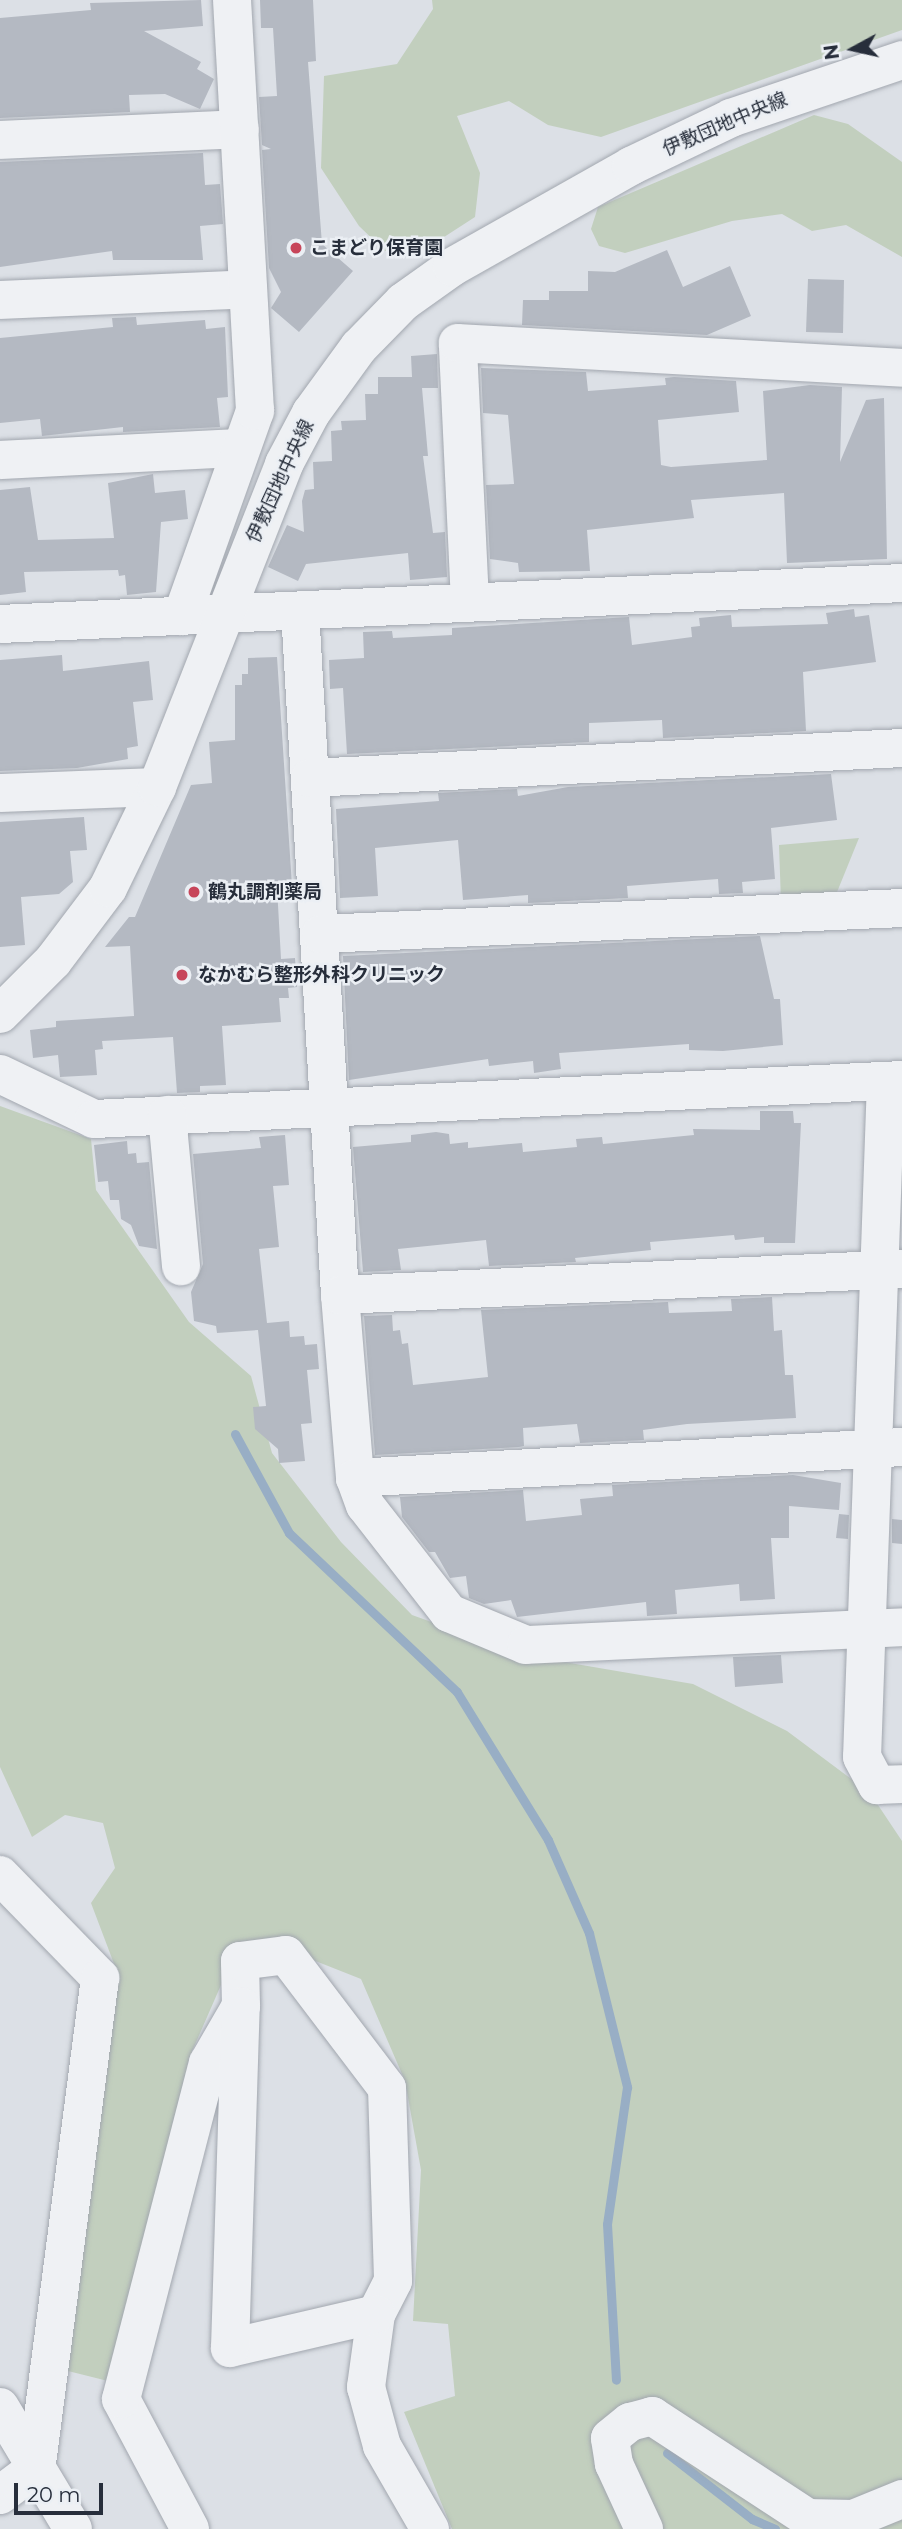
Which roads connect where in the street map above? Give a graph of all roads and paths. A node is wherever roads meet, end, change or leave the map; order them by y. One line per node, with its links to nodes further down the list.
1 (232, 0): 3 (street)
2 (902, 60): 13 (street, 伊敷団地中央線)
3 (240, 129): 4 (street); 5 (street)
4 (0, 140)
5 (247, 289): 6 (street); 8 (street)
6 (0, 300)
7 (902, 368): 11 (street)
8 (240, 449): 9 (street); 14 (street)
9 (0, 460)
10 (902, 583): 11 (street)
11 (470, 602): 12 (street)
12 (300, 611): 13 (street); 17 (street)
13 (223, 615): 14 (street); 18 (street, 伊敷団地中央線)
14 (182, 616): 15 (street)
15 (0, 624)
16 (902, 748): 17 (street)
17 (310, 778): 21 (street)
18 (157, 787): 19 (street); 22 (street, 伊敷団地中央線)
19 (0, 793)
20 (902, 908): 21 (street)
21 (321, 934): 25 (street)
22 (0, 1014)
23 (0, 1074): 26 (street)
24 (894, 1081): 25 (street); 28 (street)
25 (328, 1107): 26 (street); 29 (street)
26 (167, 1115): 27 (street)
27 (181, 1266)
28 (890, 1269): 29 (street); 30 (street)
29 (340, 1295): 31 (street)
30 (887, 1448): 31 (street); 32 (street)
31 (355, 1478): 32 (street)
32 (884, 1628): 33 (street)
33 (902, 1784)
34 (0, 1875): 38 (street)
35 (241, 2006): 36 (street); 36 (street); 42 (street)
36 (376, 2314): 43 (street)
37 (0, 2407): 38 (street)
38 (36, 2468): 39 (street); 41 (street)
39 (0, 2495)
40 (902, 2499): 44 (street)
41 (73, 2529)
42 (190, 2529)
43 (430, 2529)
44 (644, 2529)

